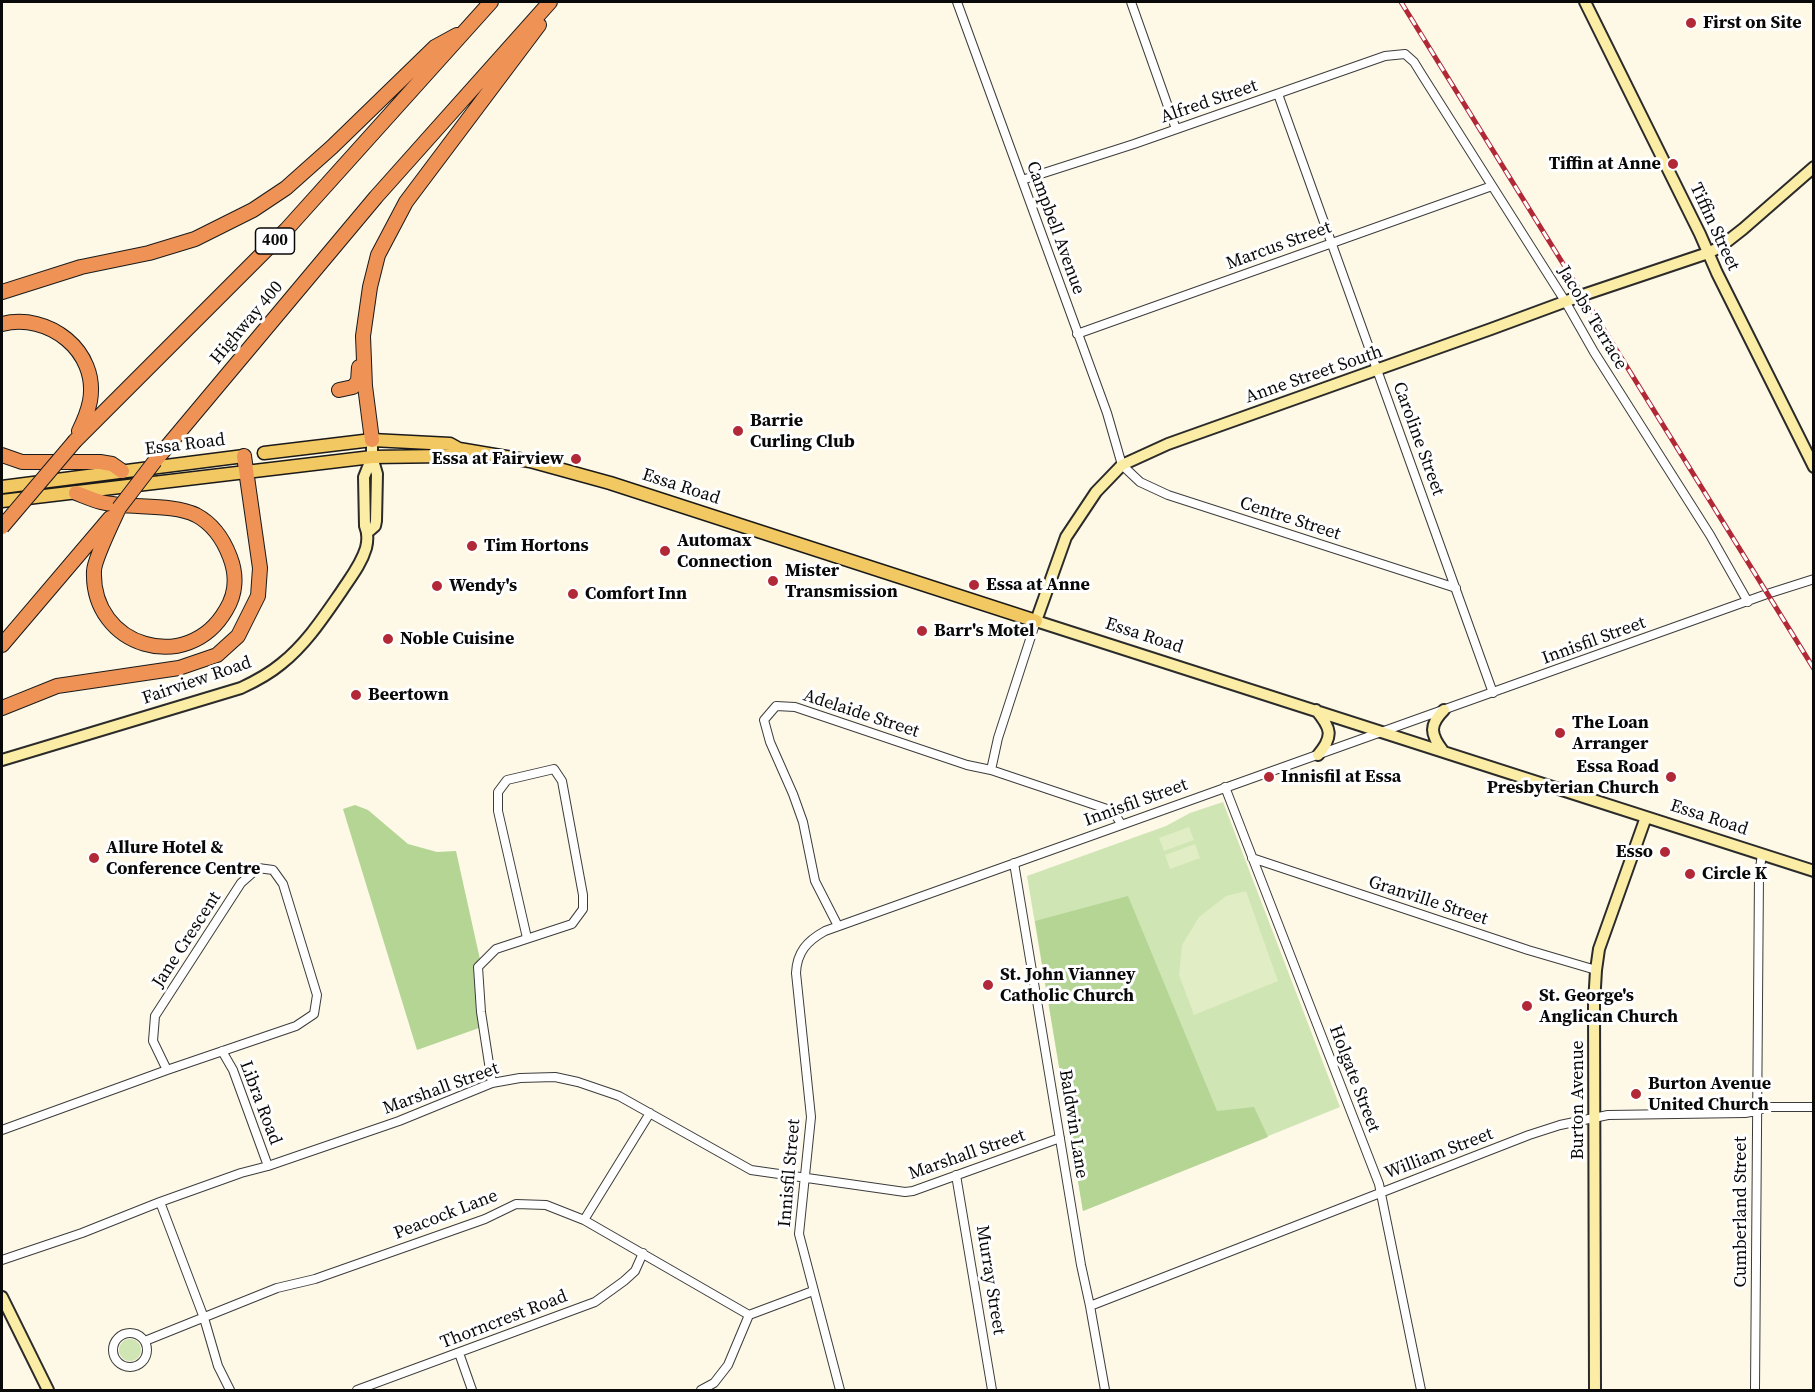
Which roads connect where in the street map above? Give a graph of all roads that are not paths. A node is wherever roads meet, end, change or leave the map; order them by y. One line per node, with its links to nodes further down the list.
1 (491, 2): 7 (highway, Highway 400 / 400)
2 (550, 2): 37 (highway, Highway 400 / 400, bridge)
3 (556, 2): 20 (highway)
4 (957, 2): 12 (street, Campbell Avenue)
5 (1131, 2): 10 (street)
6 (1585, 2): 15 (street, Tiffin Street)
7 (464, 32): 16 (highway); 24 (highway, Highway 400 / 400)
8 (1405, 54): 9 (street, Alfred Street); 13 (street, Jacobs Terrace)
9 (1278, 94): 10 (street, Alfred Street); 14 (street, Caroline Street)
10 (1176, 129): 12 (street, Alfred Street)
11 (1814, 167): 15 (street, Anne Street South)
12 (1022, 180): 19 (street, Campbell Avenue)
13 (1492, 186): 14 (street, Marcus Street); 17 (street, Jacobs Terrace)
14 (1331, 243): 19 (street, Marcus Street); 21 (street, Caroline Street)
15 (1708, 253): 17 (street, Anne Street South); 31 (street, Tiffin Street)
16 (2, 292)
17 (1565, 301): 21 (street, Anne Street South); 41 (street, Jacobs Terrace)
18 (2, 324): 24 (highway)
19 (1077, 334): 30 (street, Campbell Avenue)
20 (363, 336): 22 (highway); 23 (highway)
21 (1377, 370): 30 (street, Anne Street South); 40 (street, Caroline Street)
22 (339, 390)
23 (372, 440): 25 (main road, Essa Road); 26 (main road, Essa Road); 29 (street)
24 (75, 441): 38 (highway, Highway 400 / 400, bridge)
25 (459, 449): 29 (main road, Essa Road); 42 (main road, Essa Road)
26 (264, 453): 28 (street, Essa Road)
27 (2, 455): 32 (highway)
28 (244, 456): 32 (main road, Essa Road); 33 (highway)
29 (372, 457): 33 (main road, Essa Road); 51 (street, Fairview Road)
30 (1122, 465): 40 (street, Centre Street); 42 (street, Anne Street South)
31 (1814, 467)
32 (122, 471): 34 (main road, Essa Road)
33 (247, 473): 35 (main road, Essa Road); 45 (highway)
34 (2, 487)
35 (75, 493): 36 (main road, Essa Road); 37 (highway)
36 (2, 501)
37 (119, 508): 43 (highway, Highway 400 / 400)
38 (2, 527)
39 (1814, 579): 41 (street, Innisfil Street)
40 (1456, 588): 44 (street, Caroline Street)
41 (1748, 602): 44 (street, Innisfil Street)
42 (1036, 621): 46 (street, Essa Road); 52 (street, Anne Street South)
43 (2, 645)
44 (1493, 693): 47 (street, Innisfil Street)
45 (2, 708)
46 (1315, 710): 48 (street, Essa Road); 50 (street)
47 (1444, 710): 48 (street, Innisfil Street); 49 (street)
48 (1384, 732): 49 (street, Essa Road); 50 (street, Innisfil Street)
49 (1443, 751): 54 (street, Essa Road)
50 (1318, 755): 53 (street, Innisfil Street)
51 (2, 760)
52 (991, 770): 55 (street, Adelaide Street); 60 (street, Adelaide Street)
53 (1225, 788): 55 (street, Innisfil Street); 57 (street, Holgate Street)
54 (1646, 817): 56 (street, Essa Road); 62 (street, Burton Avenue)
55 (1121, 825): 58 (street, Innisfil Street)
56 (1762, 854): 59 (street, Essa Road); 67 (street, Cumberland Street)
57 (1252, 858): 62 (street, Granville Street); 75 (street, Holgate Street)
58 (1014, 863): 60 (street, Innisfil Street); 71 (street, Baldwin Lane)
59 (1814, 871)
60 (838, 926): 74 (street, Innisfil Street)
61 (527, 938): 61 (street); 65 (street)
62 (1596, 970): 69 (street, Burton Avenue)
63 (222, 1052): 64 (street, Jane Crescent); 64 (street, Jane Crescent); 72 (street, Libra Road)
64 (167, 1070): 70 (street, Jane Crescent)
65 (492, 1083): 68 (street, Marshall Street); 72 (street, Marshall Street)
66 (1814, 1107): 67 (street, William Street)
67 (1756, 1111): 69 (street, William Street); 97 (street, Cumberland Street)
68 (650, 1113): 74 (street, Marshall Street); 77 (street)
69 (1594, 1117): 75 (street, William Street); 96 (street, Burton Avenue)
70 (2, 1130)
71 (1060, 1138): 73 (street, Marshall Street); 82 (street, Baldwin Lane)
72 (268, 1166): 76 (street, Marshall Street)
73 (956, 1175): 74 (street, Marshall Street); 93 (street, Murray Street)
74 (805, 1178): 80 (street, Innisfil Street)
75 (1381, 1193): 82 (street, William Street); 95 (street, Holgate Street)
76 (160, 1202): 79 (street, Marshall Street); 84 (street)
77 (584, 1220): 78 (street, Peacock Lane); 84 (street, Peacock Lane)
78 (643, 1253): 83 (street, Peacock Lane); 86 (street, Thorncrest Road)
79 (2, 1260)
80 (813, 1291): 83 (street); 92 (street, Innisfil Street)
81 (2, 1297): 87 (street)
82 (1090, 1306): 94 (street, Baldwin Lane)
83 (748, 1315): 91 (street)
84 (204, 1318): 85 (street, Peacock Lane); 88 (street)
85 (145, 1341): 85 (street, Peacock Lane)
86 (459, 1353): 89 (street, Thorncrest Road); 90 (street)
87 (48, 1390)
88 (230, 1390)
89 (357, 1390)
90 (472, 1390)
91 (701, 1390)
92 (840, 1390)
93 (992, 1390)
94 (1105, 1390)
95 (1421, 1390)
96 (1595, 1390)
97 (1755, 1390)

